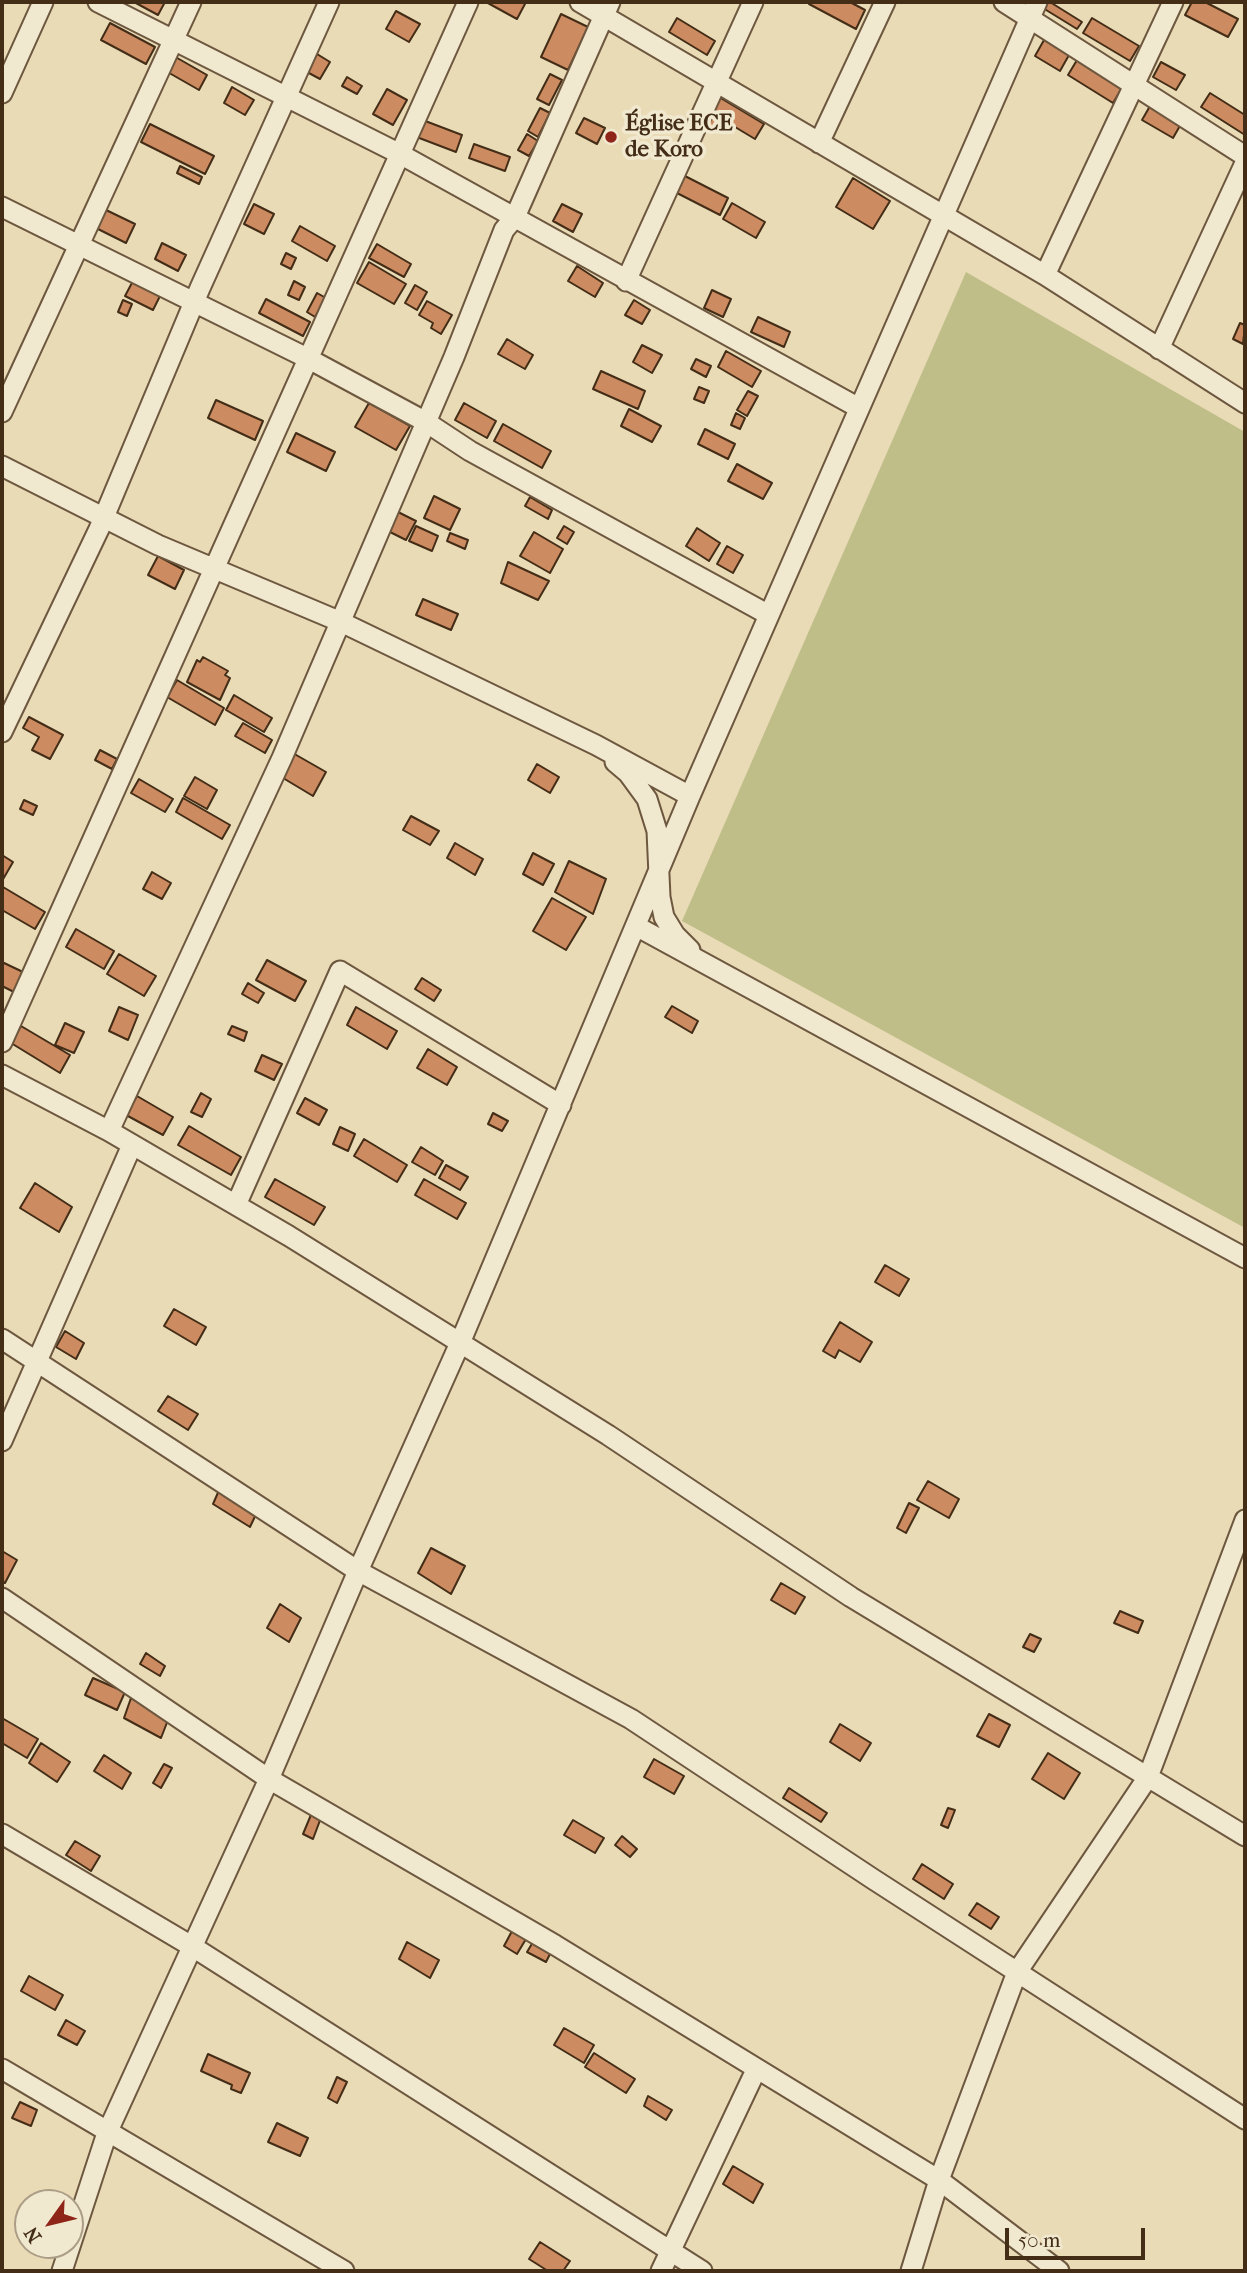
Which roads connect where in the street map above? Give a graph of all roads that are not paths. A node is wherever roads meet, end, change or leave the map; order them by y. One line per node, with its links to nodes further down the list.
1 (43, 2): 16 (street)
2 (98, 2): 13 (street)
3 (191, 2): 13 (street)
4 (329, 2): 17 (street)
5 (468, 2): 19 (street)
6 (580, 2): 11 (street)
7 (753, 2): 14 (street)
8 (886, 2): 18 (street)
9 (1004, 2): 12 (street)
10 (1173, 2): 15 (street)
11 (606, 9): 14 (street); 24 (street)
12 (1033, 10): 15 (street); 23 (street)
13 (173, 40): 17 (street); 25 (street)
14 (718, 83): 18 (street); 27 (street)
15 (1133, 86): 20 (street); 26 (street)
16 (2, 93)
17 (286, 98): 19 (street); 28 (street)
18 (819, 143): 23 (street)
19 (400, 154): 24 (street); 30 (street)
20 (1245, 156)
21 (1245, 163): 29 (street)
22 (2, 207): 25 (street)
23 (943, 215): 26 (street); 32 (street)
24 (515, 217): 27 (street); 34 (street)
25 (77, 245): 28 (street); 33 (street)
26 (1045, 275): 29 (street)
27 (626, 281): 32 (street)
28 (193, 303): 30 (street); 36 (street)
29 (1159, 349): 31 (street)
30 (309, 359): 34 (street); 37 (street)
31 (1245, 403)
32 (859, 408): 38 (street)
33 (2, 412)
34 (426, 422): 38 (street); 39 (street)
35 (2, 466): 36 (street)
36 (104, 517): 37 (street); 40 (street)
37 (214, 569): 39 (street); 46 (street)
38 (769, 615): 42 (street)
39 (341, 622): 41 (street); 49 (street)
40 (2, 732)
41 (596, 744): 42 (street); 43 (street)
42 (690, 796): 43 (street)
43 (658, 872): 44 (street); 45 (street)
44 (636, 926): 45 (street); 48 (street)
45 (700, 960): 52 (street)
46 (2, 1042)
47 (2, 1075): 49 (street)
48 (561, 1105): 51 (street); 54 (street)
49 (109, 1131): 50 (street)
50 (132, 1145): 51 (street); 55 (street)
51 (236, 1205): 54 (street)
52 (1245, 1258)
53 (2, 1339): 55 (street)
54 (460, 1343): 58 (street); 60 (street)
55 (37, 1361): 56 (street); 58 (street)
56 (2, 1441)
57 (1245, 1520): 60 (street)
58 (358, 1571): 61 (street); 65 (street)
59 (2, 1598): 61 (street)
60 (1148, 1777): 63 (street); 65 (street)
61 (269, 1779): 64 (street); 67 (street)
62 (2, 1834): 64 (street)
63 (1245, 1836)
64 (193, 1947): 69 (street); 71 (street)
65 (1017, 1972): 68 (street); 70 (street)
66 (2, 2069): 69 (street)
67 (756, 2070): 70 (street); 71 (street)
68 (1245, 2119)
69 (107, 2133): 72 (street); 73 (street)
70 (939, 2180): 76 (street); 77 (street)
71 (669, 2251): 74 (street); 75 (street)
72 (62, 2271)
73 (344, 2271)
74 (661, 2271)
75 (702, 2271)
76 (911, 2271)
77 (1059, 2271)

